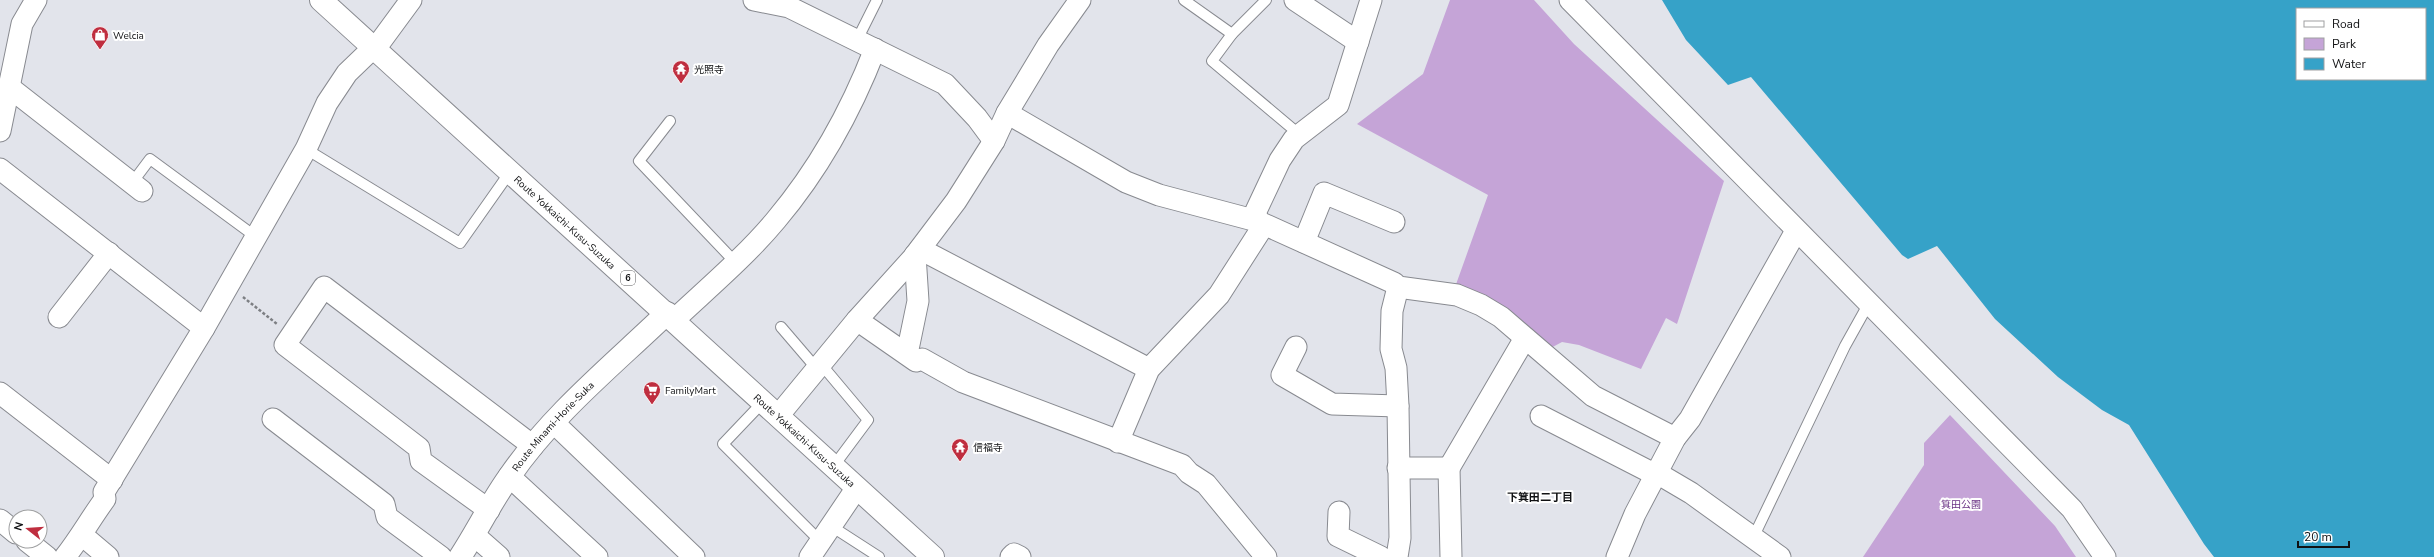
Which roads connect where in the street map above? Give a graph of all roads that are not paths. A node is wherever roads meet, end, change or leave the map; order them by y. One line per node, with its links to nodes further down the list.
1 (36, 0): 18 (street)
2 (321, 0): 16 (main road, Route Yokkaichi-Kusu-Suzuka / 6)
3 (410, 0): 16 (street)
4 (754, 0): 12 (street)
5 (877, 0): 14 (lane)
6 (1080, 0): 20 (street)
7 (1184, 0): 13 (lane)
8 (1266, 0): 13 (lane)
9 (1294, 0): 15 (street)
10 (1371, 0): 15 (street)
11 (1570, 0): 31 (street)
12 (775, 1): 14 (street)
13 (1232, 34): 23 (lane)
14 (857, 40): 17 (street)
15 (1358, 42): 23 (street)
16 (374, 48): 25 (street); 27 (main road, Route Yokkaichi-Kusu-Suzuka / 6)
17 (875, 49): 24 (street); 36 (street)
18 (7, 58): 19 (street)
19 (9, 88): 22 (street); 28 (street)
20 (1007, 113): 24 (street); 29 (street)
21 (670, 121): 36 (lane)
22 (0, 131)
23 (1300, 135): 29 (street)
24 (994, 140): 34 (street)
25 (306, 149): 27 (lane); 32 (street)
26 (0, 169): 35 (street)
27 (510, 172): 40 (main road, Route Yokkaichi-Kusu-Suzuka / 6)
28 (137, 187): 32 (lane)
29 (1257, 221): 33 (street); 48 (street)
30 (1394, 222): 33 (street)
31 (1796, 231): 38 (street); 56 (street)
32 (256, 237): 43 (street)
33 (1304, 242): 37 (street)
34 (917, 252): 41 (street); 46 (street); 48 (street)
35 (109, 253): 39 (street); 43 (street)
36 (735, 262): 40 (street)
37 (1398, 287): 44 (street); 51 (street)
38 (1869, 303): 72 (lane); 93 (street)
39 (59, 317)
40 (671, 317): 50 (main road, Route Yokkaichi-Kusu-Suzuka / 6); 55 (main road, Route Minami-Horie-Suka)
41 (857, 320): 46 (street); 47 (street)
42 (781, 327): 47 (lane)
43 (204, 328): 64 (street)
44 (1525, 338): 56 (street); 61 (street)
45 (1296, 347): 51 (street)
46 (907, 354): 57 (street)
47 (819, 366): 52 (street); 59 (lane)
48 (1149, 369): 57 (street)
49 (0, 393): 64 (street)
50 (763, 402): 52 (main road, Route Yokkaichi-Kusu-Suzuka / 6); 73 (lane)
51 (1398, 406): 60 (street)
52 (778, 416): 59 (main road, Route Yokkaichi-Kusu-Suzuka / 6)
53 (1541, 416): 62 (street)
54 (273, 419): 78 (street)
55 (554, 423): 58 (main road, Route Minami-Horie-Suka); 82 (street)
56 (1675, 438): 62 (street)
57 (1118, 442): 87 (street)
58 (534, 446): 63 (main road, Route Minami-Horie-Suka); 66 (street)
59 (832, 467): 65 (main road, Route Yokkaichi-Kusu-Suzuka / 6)
60 (1398, 468): 61 (street); 89 (street)
61 (1449, 468): 90 (street)
62 (1656, 474): 72 (street); 91 (street)
63 (509, 476): 66 (main road, Route Minami-Horie-Suka); 81 (street)
64 (112, 480): 70 (street)
65 (856, 489): 73 (street); 84 (main road, Route Yokkaichi-Kusu-Suzuka / 6)
66 (489, 510): 71 (main road, Route Minami-Horie-Suka)
67 (1339, 512): 88 (street)
68 (0, 520): 69 (street)
69 (8, 526)
70 (82, 535): 76 (street); 77 (street)
71 (474, 535): 79 (main road, Route Minami-Horie-Suka); 80 (street)
72 (1754, 536): 92 (street)
73 (820, 541): 83 (lane)
74 (37, 549): 75 (street)
75 (47, 557)
76 (65, 557)
77 (108, 557)
78 (441, 557)
79 (460, 557)
80 (499, 557)
81 (597, 557)
82 (694, 557)
83 (879, 557)
84 (933, 557)
85 (1011, 557): 86 (street)
86 (1020, 557)
87 (1266, 557)
88 (1381, 557)
89 (1397, 557)
90 (1451, 557)
91 (1617, 557)
92 (1780, 557)
93 (2105, 557)

